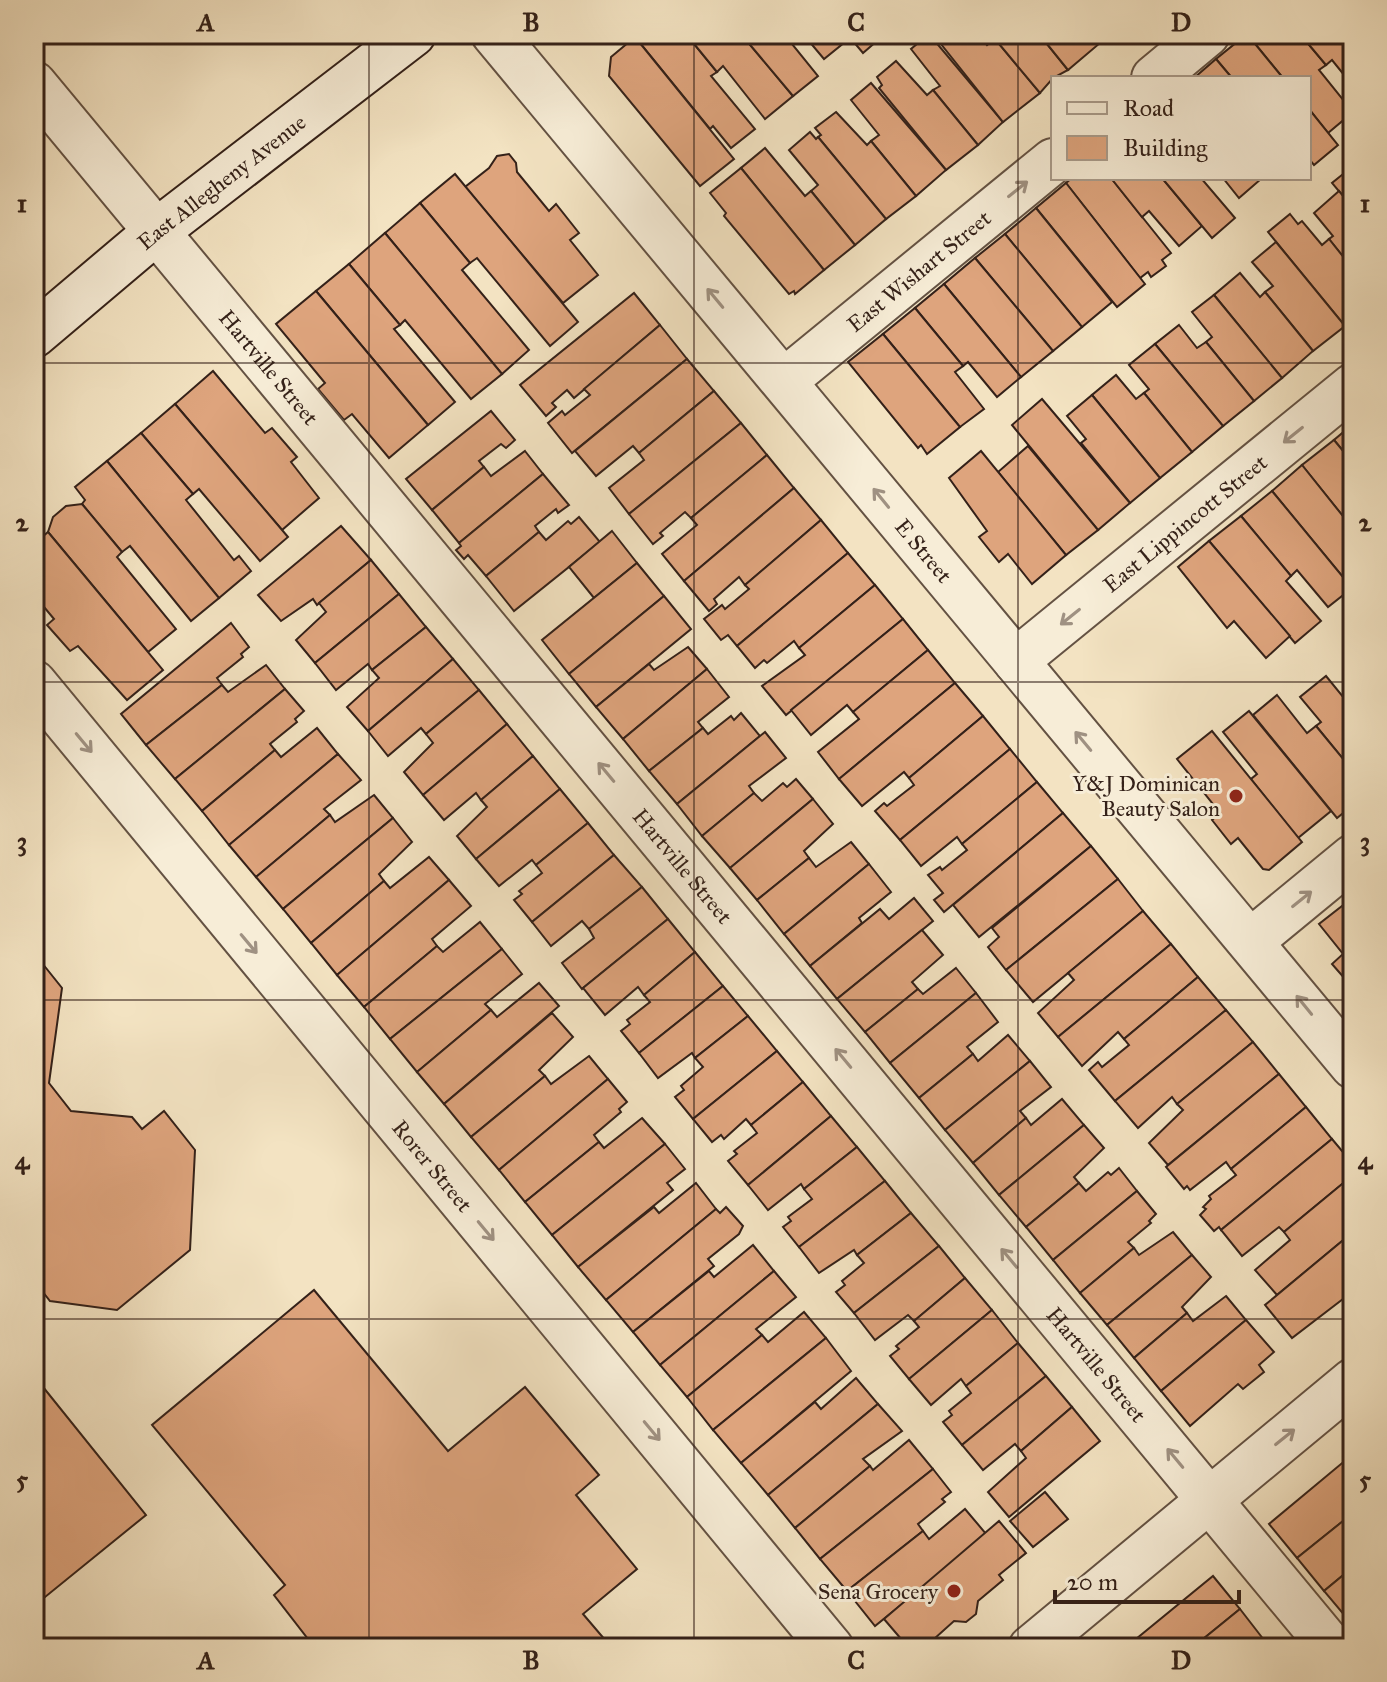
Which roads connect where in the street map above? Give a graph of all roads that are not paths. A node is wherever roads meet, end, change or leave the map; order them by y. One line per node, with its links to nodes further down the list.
1 (413, 34): 7 (street, East Allegheny Avenue)
2 (494, 34): 9 (street, E Street, one-way to 2)
3 (1207, 34): 4 (street)
4 (1156, 76)
5 (34, 84): 7 (street, Hartville Street)
6 (1051, 163): 9 (street, East Wishart Street, one-way to 6)
7 (157, 231): 8 (street, East Allegheny Avenue); 17 (street, Hartville Street, one-way to 7)
8 (34, 335)
9 (784, 381): 11 (street, E Street, one-way to 9)
10 (1353, 386): 11 (street, East Lippincott Street, one-way to 11)
11 (1016, 661): 14 (street, E Street, one-way to 11)
12 (34, 683): 18 (street, Rorer Street, one-way to 18)
13 (1353, 857): 14 (street, one-way to 13)
14 (1251, 941): 15 (street, E Street, one-way to 14)
15 (1353, 1066)
16 (1353, 1381): 17 (street, one-way to 16)
17 (1209, 1500): 19 (street); 20 (street, Hartville Street)
18 (831, 1648)
19 (1031, 1648)
20 (1332, 1648)

